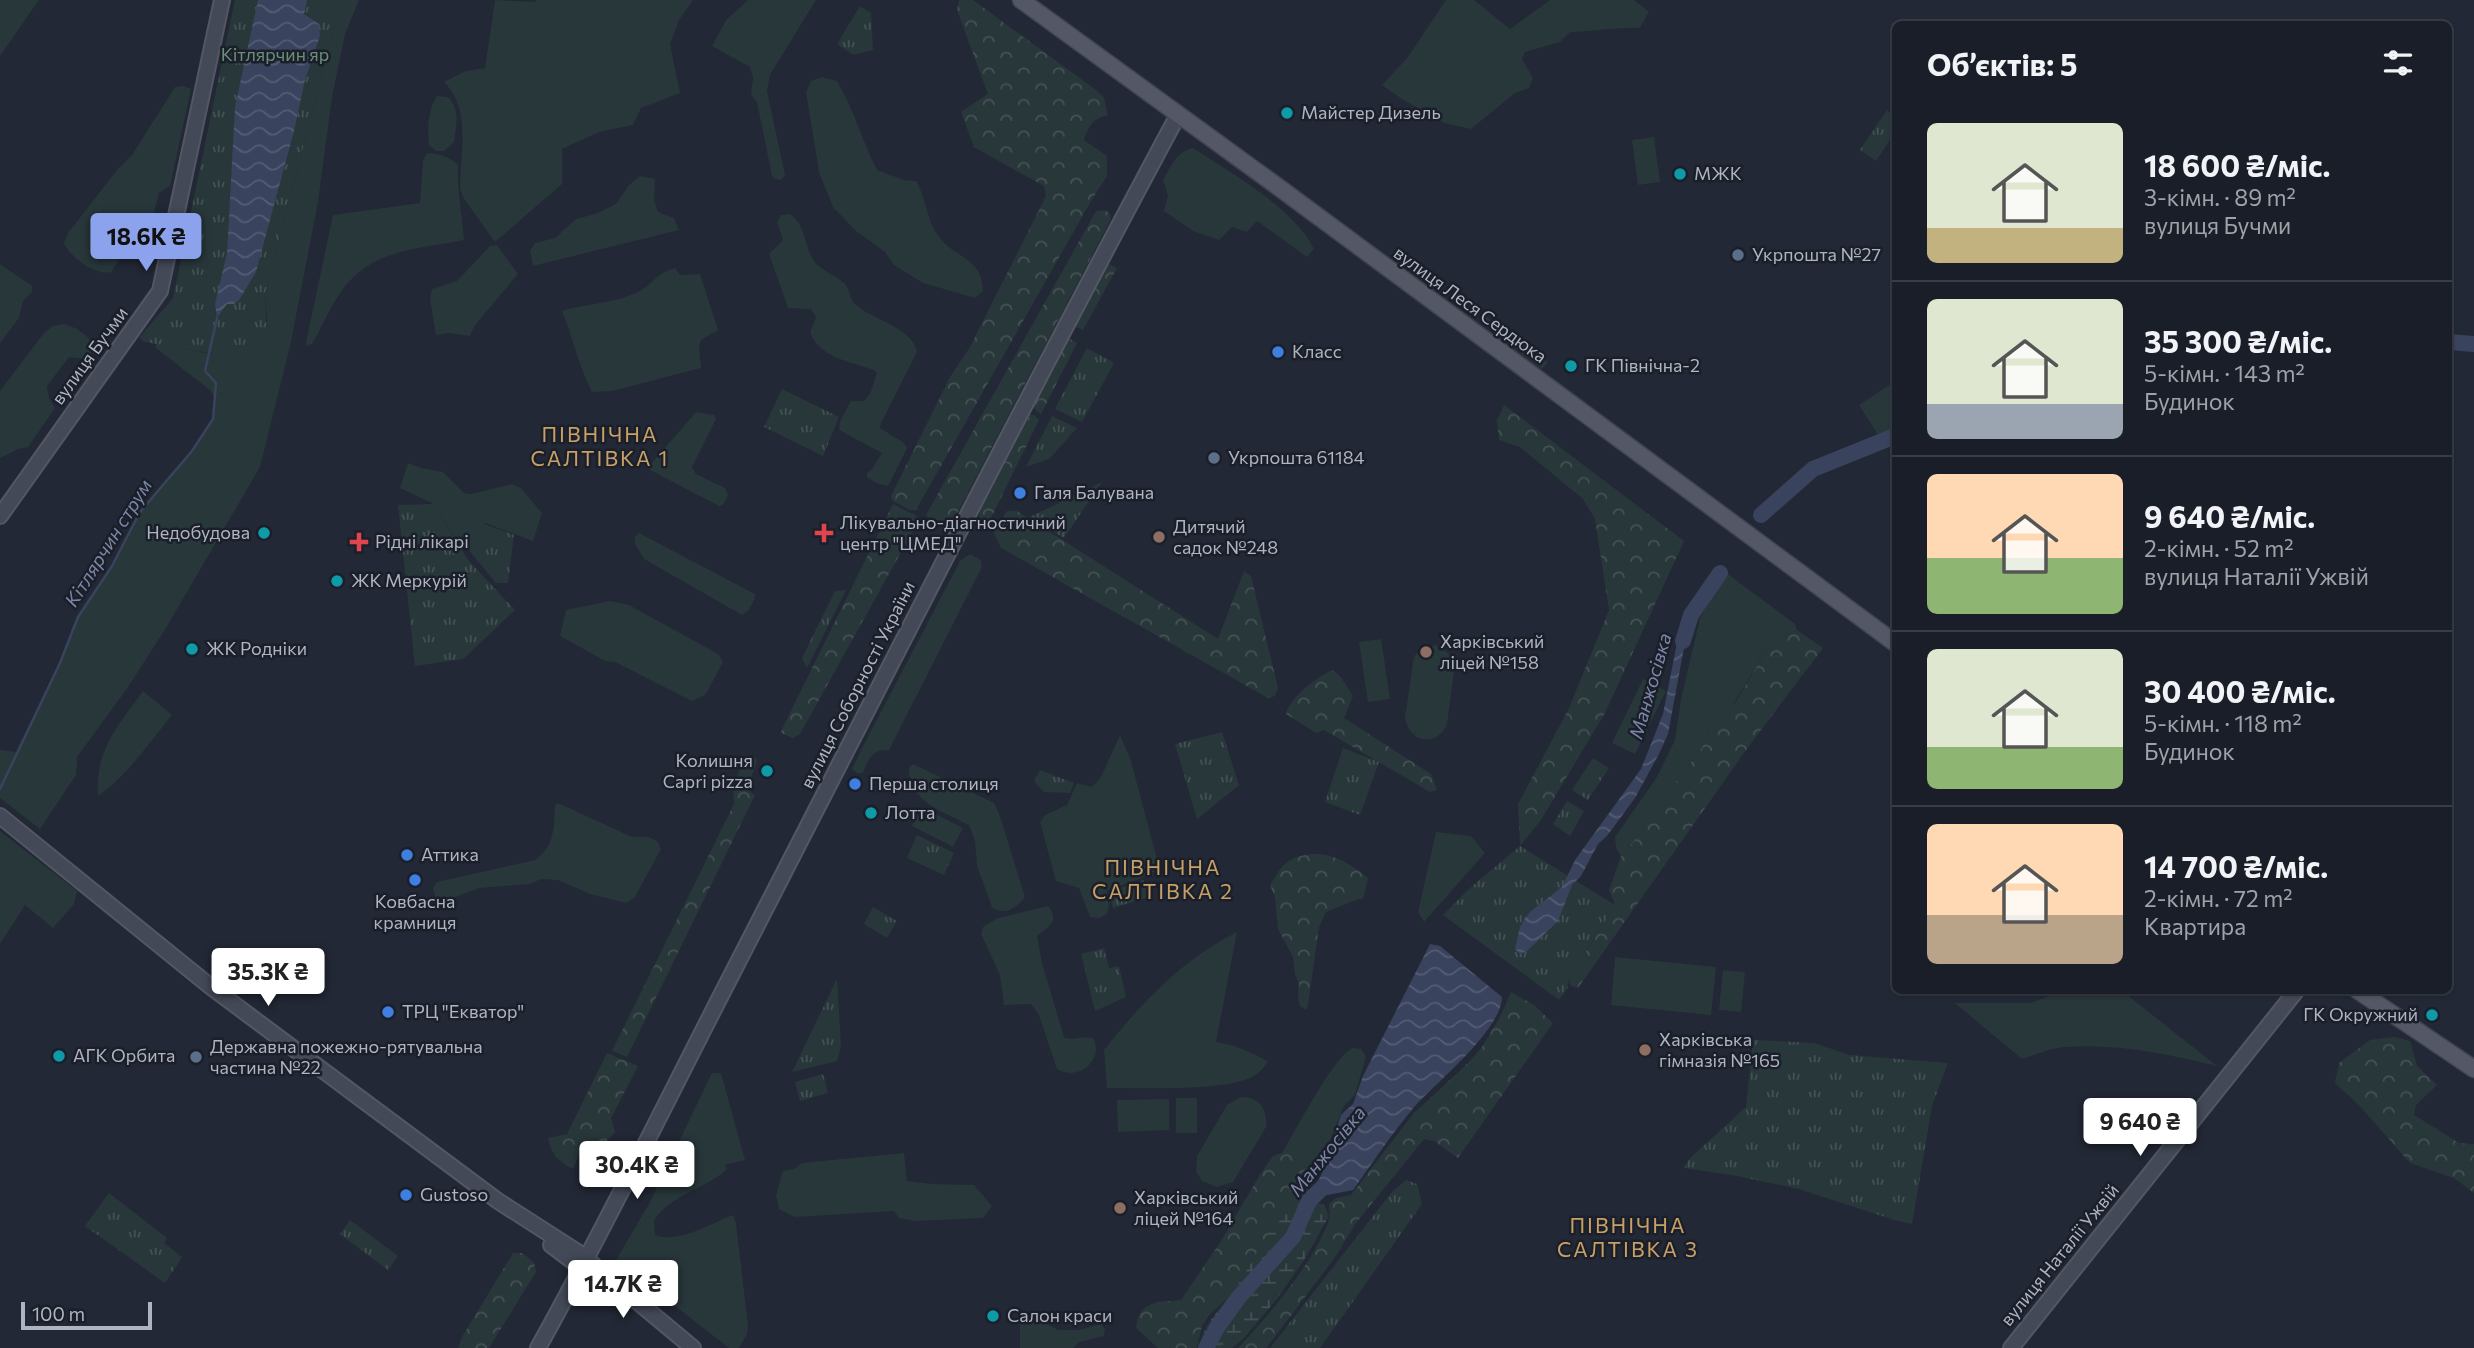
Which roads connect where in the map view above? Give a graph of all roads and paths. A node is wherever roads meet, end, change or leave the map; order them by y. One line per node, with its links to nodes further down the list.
1 (222, 0): 4 (street, вулиця Бучми)
2 (1021, 0): 3 (main road, вулиця Леся Сердюка)
3 (1178, 115): 5 (main road, вулиця Леся Сердюка); 10 (street, вулиця Соборності України)
4 (0, 516)
5 (1892, 641)
6 (0, 816): 10 (street)
7 (2294, 994): 14 (street, вулиця Наталії Ужвій)
8 (2363, 994): 9 (main road)
9 (2474, 1069)
10 (580, 1261): 11 (street, вулиця Соборності України); 12 (street, вулиця Соборності України); 13 (street)
11 (532, 1348)
12 (538, 1348)
13 (693, 1348)
14 (2011, 1348)

